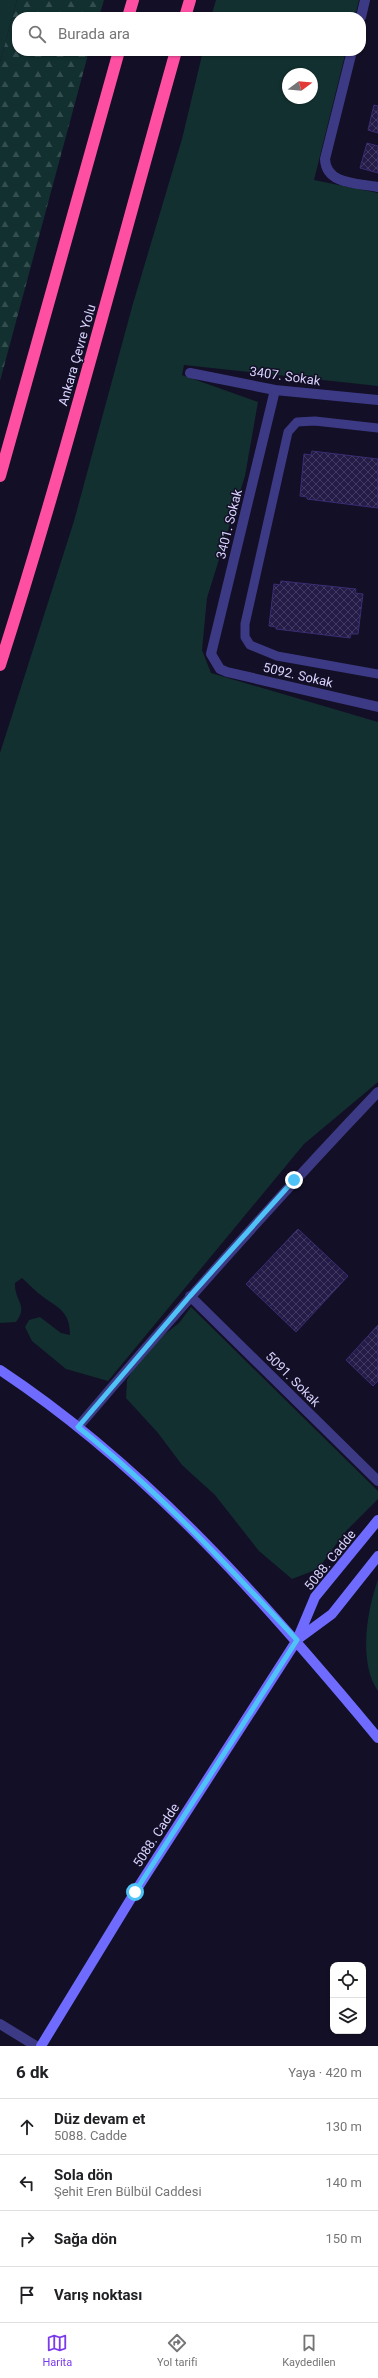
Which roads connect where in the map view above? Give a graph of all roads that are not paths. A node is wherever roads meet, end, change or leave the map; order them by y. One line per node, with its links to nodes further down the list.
1 (133, 0): 4 (highway)
2 (190, 0): 5 (highway)
3 (365, 0): 6 (street)
4 (129, 12)
5 (186, 12)
6 (362, 12)
7 (118, 56): 15 (highway)
8 (175, 56): 17 (highway, Ankara Çevre Yolu)
9 (351, 56): 10 (street)
10 (378, 186)
11 (190, 373): 12 (street, 3407. Sokak)
12 (275, 390): 13 (street, 3407. Sokak); 16 (street, 3401. Sokak)
13 (378, 400)
14 (378, 428): 18 (lane)
15 (0, 476)
16 (214, 663): 19 (street, 5092. Sokak)
17 (0, 665)
18 (378, 674)
19 (378, 707)
20 (378, 1092): 21 (street)
21 (190, 1296): 23 (street); 24 (street, 5091. Sokak)
22 (0, 1370): 23 (street)
23 (78, 1427): 27 (street)
24 (378, 1481)
25 (378, 1520): 27 (street, 5088. Cadde)
26 (378, 1556): 27 (street, 5088. Cadde)
27 (297, 1640): 28 (street); 31 (street, 5088. Cadde)
28 (378, 1738)
29 (0, 2024): 30 (street)
30 (36, 2046)
31 (41, 2046)

